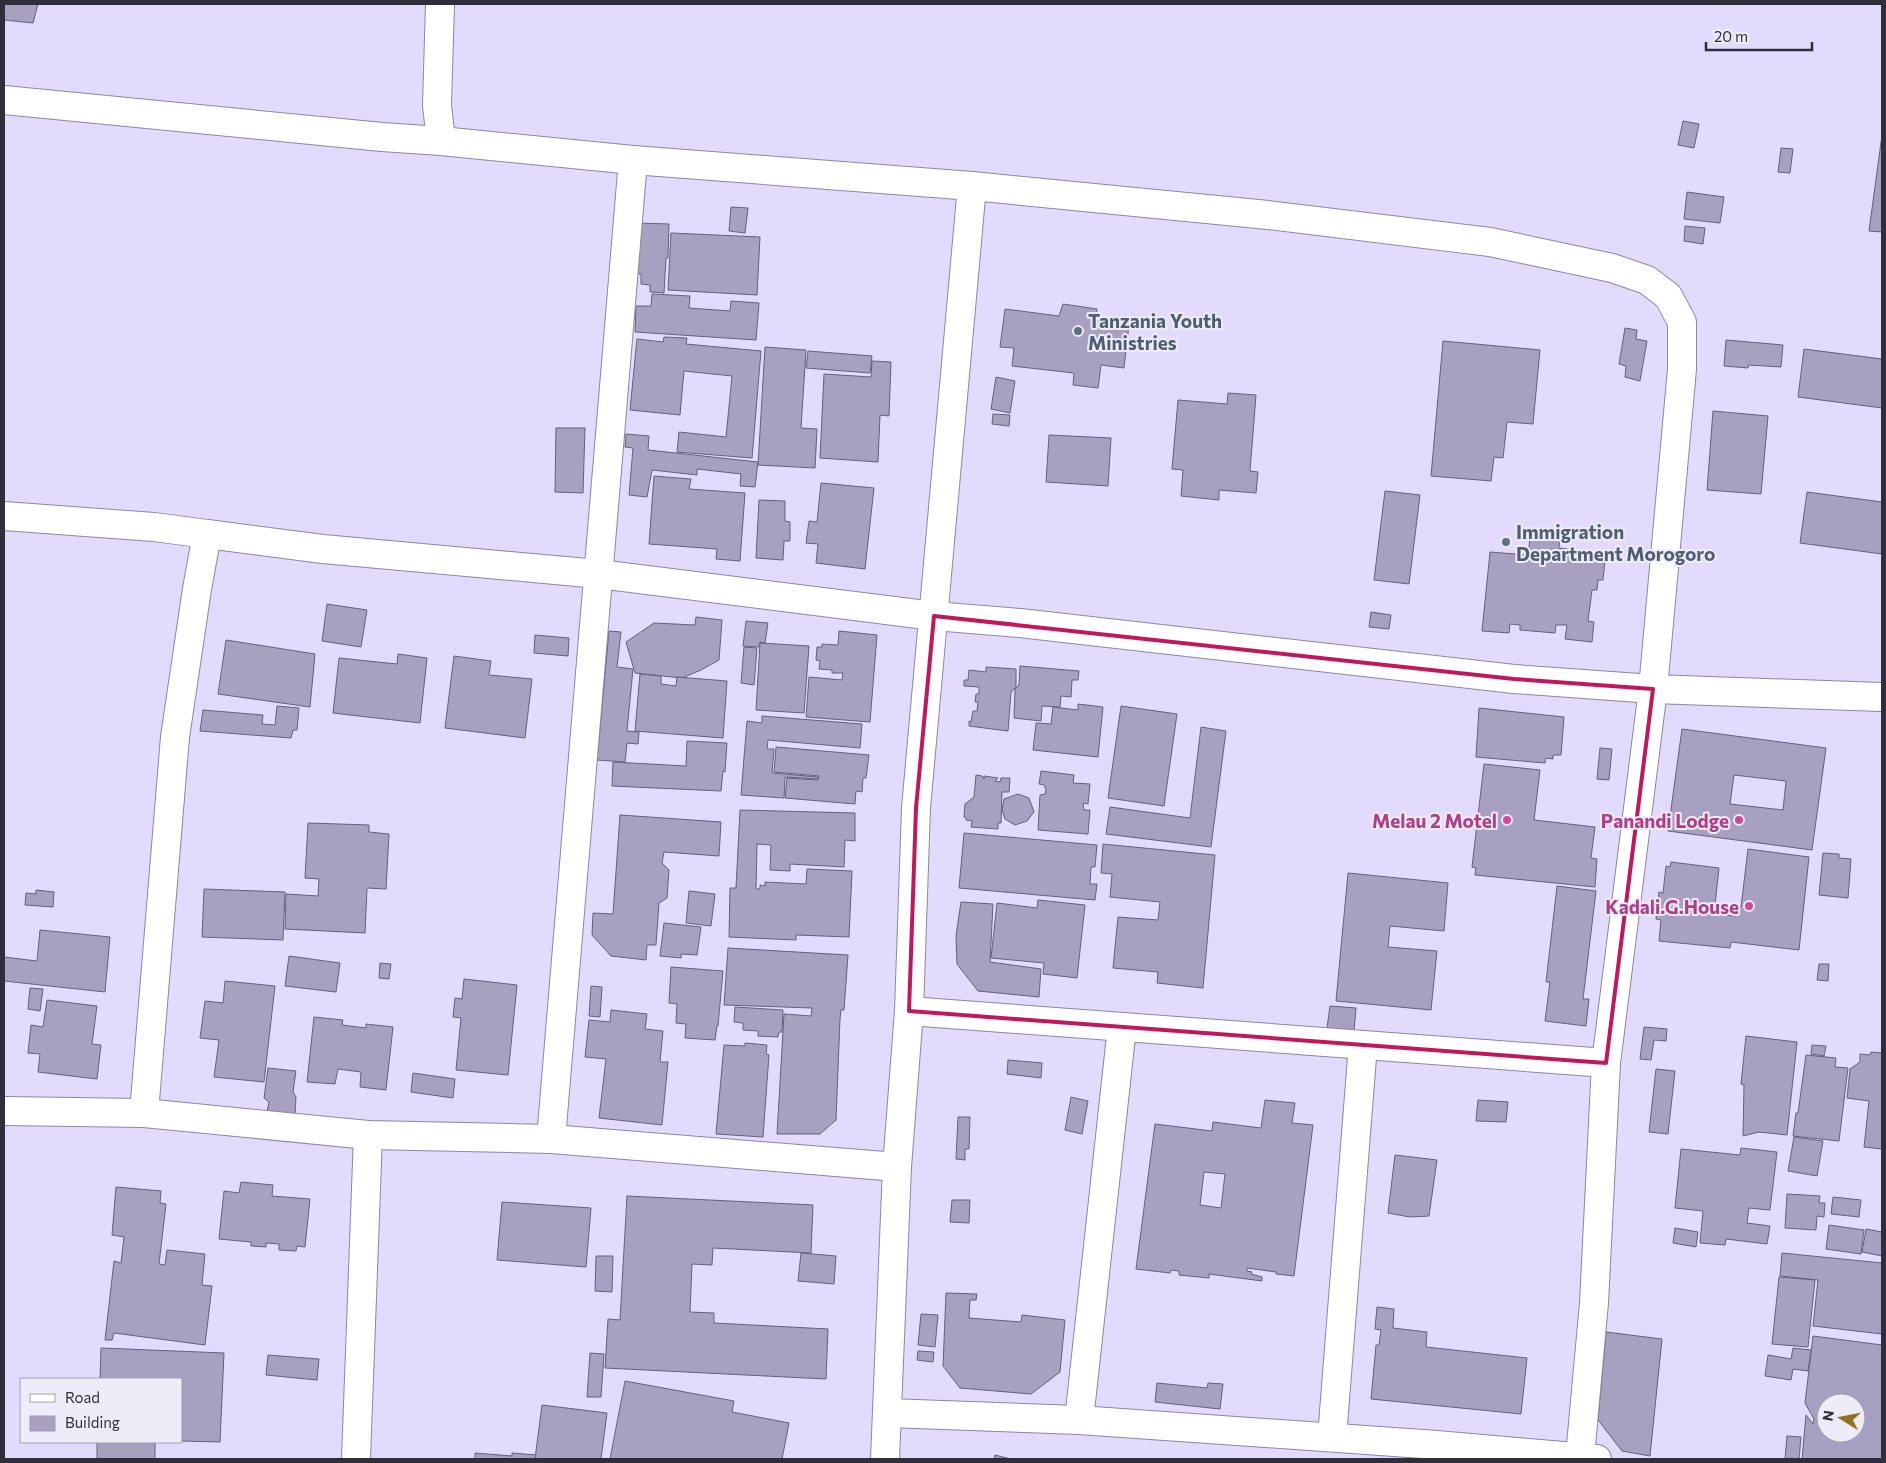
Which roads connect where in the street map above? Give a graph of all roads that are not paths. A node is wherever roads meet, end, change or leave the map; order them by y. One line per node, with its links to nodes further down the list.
1 (440, 4): 3 (street)
2 (4, 100): 3 (street)
3 (441, 141): 4 (street)
4 (634, 160): 5 (street); 8 (street)
5 (972, 186): 9 (street); 10 (street)
6 (4, 516): 7 (street)
7 (207, 534): 8 (street); 17 (street)
8 (599, 574): 9 (street); 19 (street)
9 (934, 616): 10 (street); 12 (street)
10 (1654, 689): 11 (street); 15 (street)
11 (1882, 697)
12 (909, 1011): 13 (street); 20 (street)
13 (1122, 1027): 14 (street); 22 (street)
14 (1363, 1045): 15 (street); 23 (street)
15 (1606, 1063): 24 (street)
16 (4, 1111): 17 (street)
17 (144, 1113): 18 (street)
18 (368, 1136): 19 (street); 25 (street)
19 (552, 1139): 20 (street)
20 (897, 1167): 21 (street)
21 (888, 1413): 22 (street); 26 (street)
22 (1079, 1420): 23 (street)
23 (1332, 1437): 24 (street)
24 (1588, 1458)
25 (356, 1459)
26 (885, 1459)

